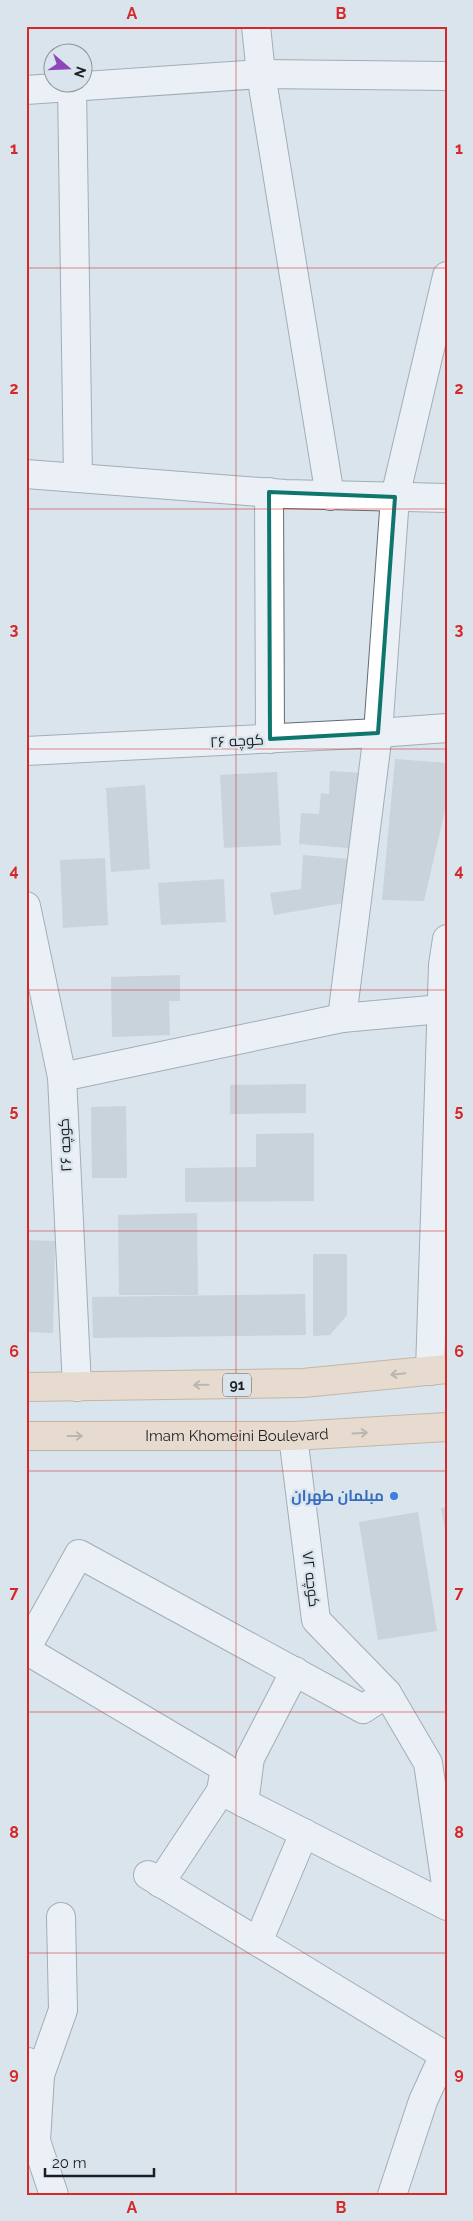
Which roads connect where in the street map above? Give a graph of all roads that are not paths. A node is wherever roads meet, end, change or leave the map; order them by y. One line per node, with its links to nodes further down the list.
1 (256, 26): 2 (street)
2 (261, 74): 3 (street); 4 (street); 12 (street)
3 (447, 76)
4 (92, 86)
5 (42, 89): 6 (street)
6 (26, 90)
7 (72, 92): 10 (street)
8 (446, 283): 13 (street)
9 (26, 474): 10 (street)
10 (78, 478): 11 (street)
11 (269, 492): 12 (street); 17 (street)
12 (330, 496): 13 (street)
13 (394, 497): 14 (street); 16 (street)
14 (447, 498)
15 (447, 728): 16 (street, کوچه ۲۶)
16 (378, 733): 17 (street, کوچه ۲۶); 22 (street)
17 (270, 739): 18 (street, کوچه ۲۶)
18 (26, 751)
19 (26, 906): 23 (street, کوچه ۲۶)
20 (445, 956): 21 (street)
21 (441, 1009): 22 (street); 24 (street)
22 (342, 1018): 23 (street)
23 (62, 1077): 26 (street, کوچه ۲۶)
24 (438, 1370): 26 (main road, 91, one-way to 26)
25 (26, 1386): 26 (main road, 91)
26 (77, 1387)
27 (447, 1427): 29 (main road, Imam Khomeini Boulevard, one-way to 27)
28 (26, 1436): 29 (main road, Imam Khomeini Boulevard, one-way to 29)
29 (293, 1436): 32 (street, کوچه ۷۲)
30 (26, 1650): 31 (street); 33 (street)
31 (295, 1671): 32 (street); 34 (street)
32 (387, 1693): 36 (street, کوچه ۷۲)
33 (220, 1791): 34 (street); 40 (street)
34 (244, 1803): 35 (street)
35 (304, 1833): 38 (street); 40 (street)
36 (444, 1847): 37 (street, کوچه ۷۲)
37 (447, 1892)
38 (447, 1906)
39 (62, 1917): 42 (street)
40 (258, 1942): 41 (street)
41 (445, 2054): 44 (street)
42 (33, 2068): 43 (street)
43 (54, 2195)
44 (392, 2195)

